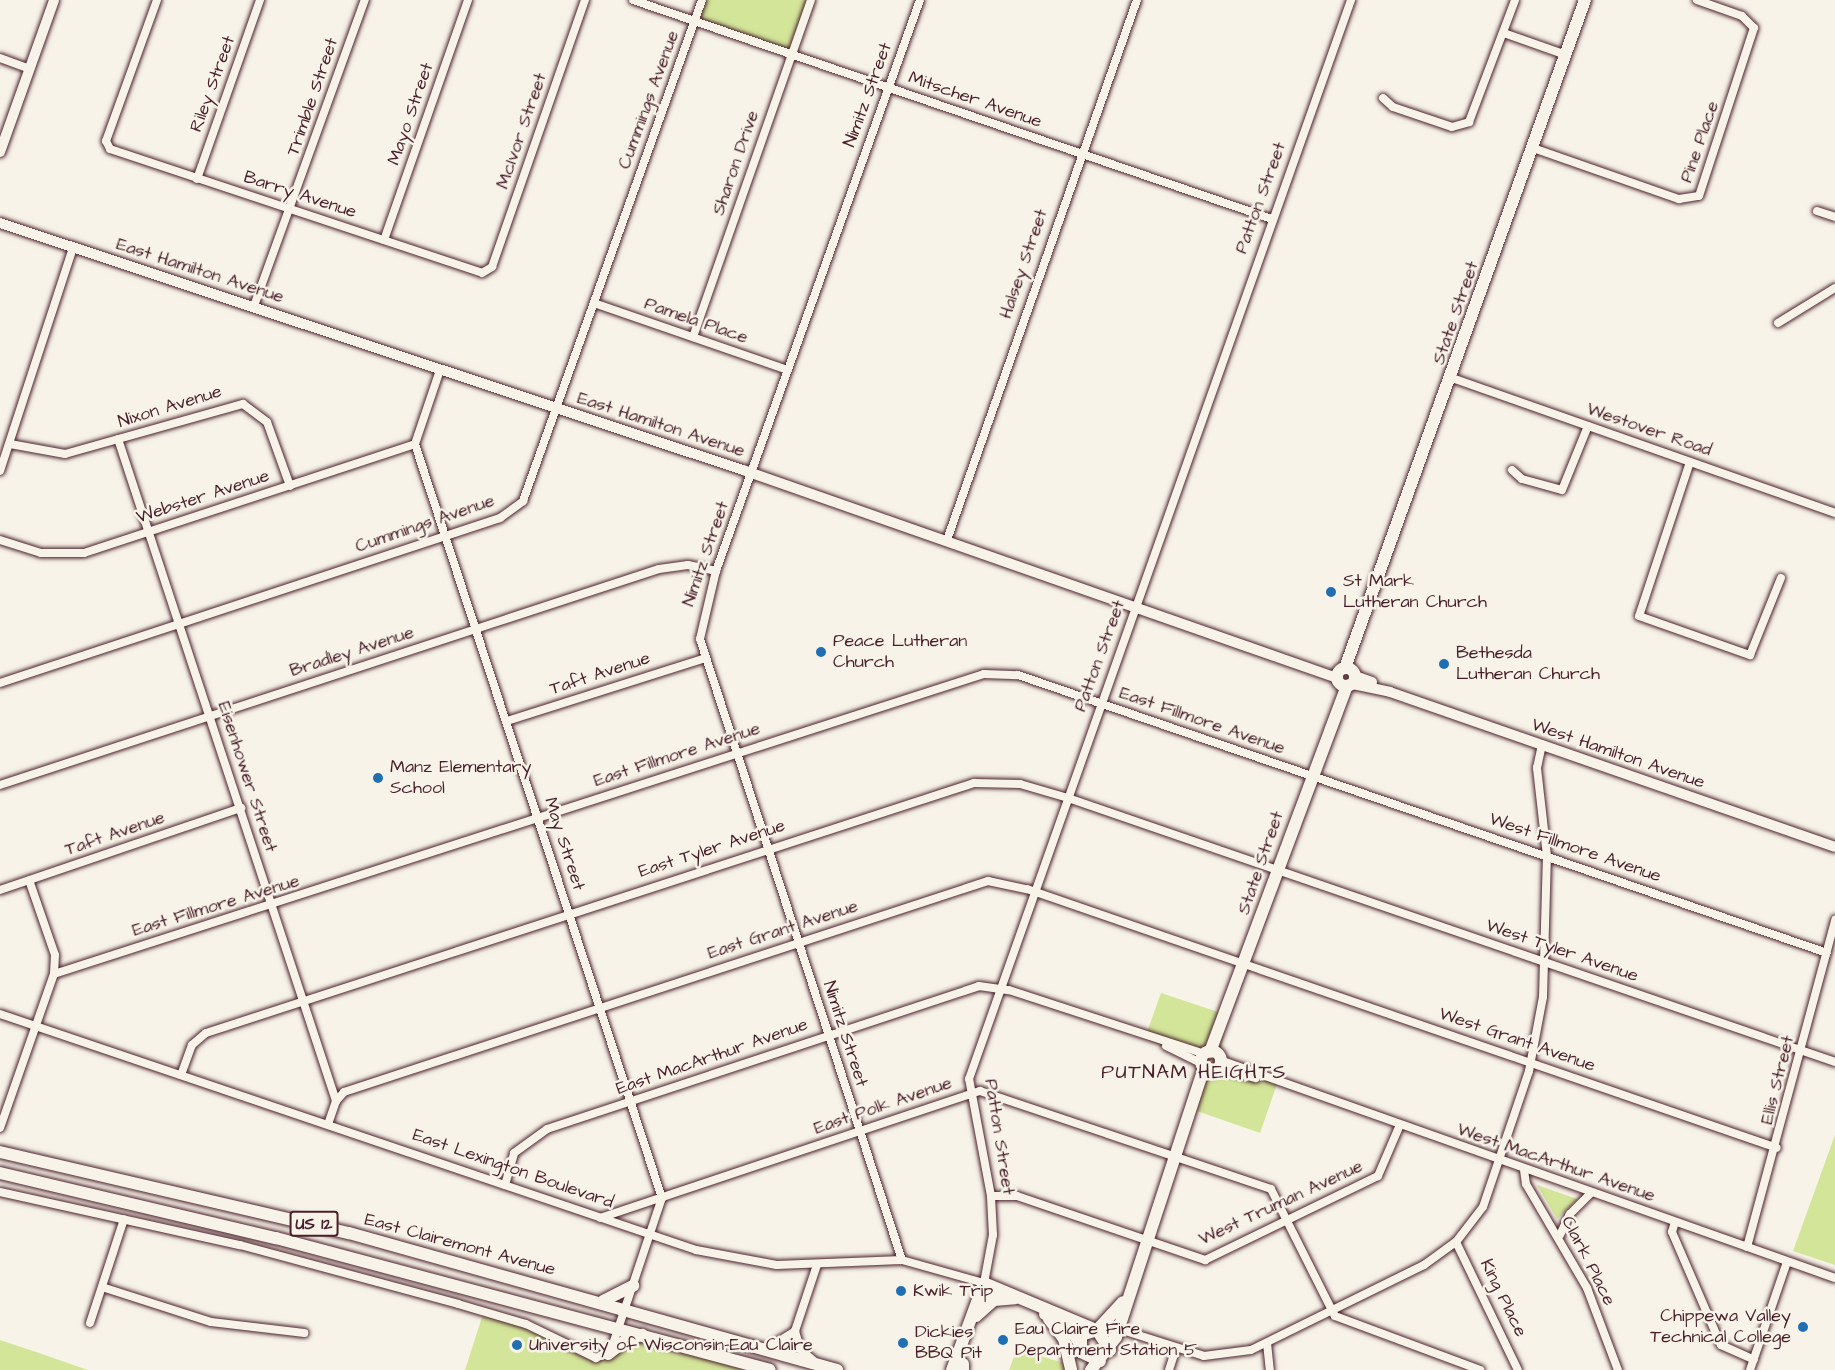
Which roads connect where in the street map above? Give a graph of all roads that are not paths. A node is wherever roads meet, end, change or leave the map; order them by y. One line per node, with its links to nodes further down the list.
1 (54, 0): 21 (street)
2 (157, 0): 27 (street, Barry Avenue)
3 (260, 0): 27 (street, Riley Street)
4 (365, 0): 28 (street, Trimble Street)
5 (468, 0): 33 (street, Mayo Street)
6 (585, 0): 35 (street, McIvor Street)
7 (633, 0): 16 (street, Mitscher Avenue)
8 (702, 0): 16 (street, Cummings Avenue)
9 (811, 0): 18 (street, Sharon Drive)
10 (920, 0): 22 (street, Nimitz Street)
11 (1137, 0): 26 (street, Halsey Street)
12 (1351, 0): 31 (street, Patton Street)
13 (1515, 0): 17 (street)
14 (1585, 0): 19 (main road, State Street)
15 (1697, 0): 24 (street, Pine Place)
16 (694, 21): 18 (street, Mitscher Avenue); 37 (street, Cummings Avenue)
17 (1504, 33): 19 (street); 23 (street)
18 (791, 54): 22 (street, Mitscher Avenue); 40 (street, Sharon Drive)
19 (1566, 54): 24 (main road, State Street)
20 (0, 58): 21 (street)
21 (30, 69): 25 (street)
22 (888, 88): 26 (street, Mitscher Avenue); 42 (street, Nimitz Street)
23 (1383, 98)
24 (1533, 148): 43 (main road, State Street)
25 (0, 152)
26 (1081, 155): 31 (street, Mitscher Avenue); 58 (street, Halsey Street)
27 (197, 179): 28 (street, Barry Avenue)
28 (291, 209): 33 (street, Barry Avenue); 38 (street, Trimble Street)
29 (1816, 211): 30 (street)
30 (1835, 217)
31 (1272, 219): 61 (street, Patton Street)
32 (0, 223): 34 (street, East Hamilton Avenue)
33 (384, 240): 35 (street, Barry Avenue)
34 (73, 247): 38 (street, East Hamilton Avenue); 47 (street)
35 (488, 272)
36 (1835, 288): 39 (street)
37 (594, 303): 40 (street, Pamela Place); 44 (street, Cummings Avenue)
38 (254, 306): 41 (street, East Hamilton Avenue)
39 (1778, 322)
40 (693, 337): 42 (street, Pamela Place)
41 (440, 370): 44 (street, East Hamilton Avenue); 48 (street)
42 (787, 370): 52 (street, Nimitz Street)
43 (1452, 378): 45 (street, Westover Road); 65 (main road, State Street)
44 (557, 408): 52 (street, East Hamilton Avenue); 56 (street, Cummings Avenue)
45 (1588, 426): 49 (street, Westover Road); 50 (street)
46 (118, 440): 47 (street, Nixon Avenue); 53 (street, Nixon Avenue); 55 (street, Eisenhower Street)
47 (10, 444): 51 (street)
48 (415, 444): 53 (street, Webster Avenue); 56 (street, May Street)
49 (1690, 462): 54 (street, Westover Road); 60 (street)
50 (1512, 470)
51 (0, 471)
52 (751, 472): 58 (street, East Hamilton Avenue); 59 (street, Nimitz Street)
53 (290, 486): 55 (street, Webster Avenue)
54 (1835, 513)
55 (149, 532): 57 (street, Webster Avenue); 62 (street, Eisenhower Street)
56 (445, 537): 62 (street, Cummings Avenue); 63 (street, May Street)
57 (0, 540)
58 (947, 540): 61 (street, East Hamilton Avenue)
59 (716, 571): 63 (street, Bradley Avenue); 64 (street, Nimitz Street)
60 (1781, 578)
61 (1138, 605): 65 (street, East Hamilton Avenue); 67 (street, Patton Street)
62 (181, 624): 66 (street, Cummings Avenue); 68 (street, Eisenhower Street)
63 (476, 629): 68 (street, Bradley Avenue); 69 (street, May Street)
64 (704, 659): 69 (street, Taft Avenue); 71 (street, Nimitz Street)
65 (1346, 677): 70 (street, West Hamilton Avenue); 72 (main road, State Street)
66 (0, 683)
67 (1102, 704): 71 (street, East Fillmore Avenue); 72 (street, East Fillmore Avenue); 74 (street, Patton Street)
68 (210, 716): 73 (street, Bradley Avenue); 75 (street, Eisenhower Street)
69 (507, 721): 76 (street, May Street)
70 (1542, 745): 77 (street, West Hamilton Avenue); 79 (street)
71 (734, 753): 76 (street, East Fillmore Avenue); 78 (street, Nimitz Street)
72 (1311, 775): 79 (street, West Fillmore Avenue); 80 (main road, State Street)
73 (0, 784)
74 (1068, 798): 78 (street, East Tyler Avenue); 80 (street, East Tyler Avenue); 83 (street, Patton Street)
75 (241, 808): 81 (street, Taft Avenue); 84 (street, Eisenhower Street)
76 (539, 818): 84 (street, East Fillmore Avenue); 85 (street, May Street)
77 (1835, 847)
78 (765, 849): 85 (street, East Tyler Avenue); 87 (street, Nimitz Street)
79 (1547, 856): 88 (street, West Fillmore Avenue); 89 (street)
80 (1278, 871): 89 (street, West Tyler Avenue); 90 (main road, State Street)
81 (29, 880): 82 (street, Taft Avenue); 91 (street)
82 (0, 890)
83 (1035, 892): 87 (street, East Grant Avenue); 90 (street, East Grant Avenue); 92 (street, Patton Street)
84 (272, 906): 91 (street, East Fillmore Avenue); 93 (street, Eisenhower Street)
85 (568, 912): 93 (street, East Tyler Avenue); 94 (street, May Street)
86 (1835, 920): 88 (street, Ellis Street)
87 (798, 943): 94 (street, East Grant Avenue); 97 (street, Nimitz Street)
88 (1827, 953): 98 (street, Ellis Street)
89 (1547, 963): 98 (street, West Tyler Avenue); 101 (street)
90 (1245, 964): 99 (main road, State Street); 101 (street, West Grant Avenue)
91 (54, 974): 96 (street)
92 (1001, 988): 97 (street, East MacArthur Avenue); 99 (street, East MacArthur Avenue); 103 (street, Patton Street)
93 (304, 1002): 102 (street, East Tyler Avenue); 104 (street, Eisenhower Street)
94 (600, 1008): 104 (street, East Grant Avenue); 105 (street, May Street)
95 (0, 1014): 96 (street, East Lexington Boulevard)
96 (36, 1026): 102 (street, East Lexington Boulevard); 108 (street)
97 (828, 1036): 105 (street, East MacArthur Avenue); 109 (street, Nimitz Street)
98 (1802, 1051): 100 (street, West Tyler Avenue); 110 (street, Ellis Street)
99 (1211, 1061): 107 (street, West MacArthur Avenue); 112 (main road, State Street)
100 (1835, 1062)
101 (1530, 1063): 110 (street, West Grant Avenue); 113 (street)
102 (181, 1075): 106 (street, East Lexington Boulevard)
103 (972, 1093): 109 (street, East Polk Avenue); 112 (street, East Polk Avenue); 119 (street, Patton Street)
104 (336, 1101): 106 (street)
105 (632, 1102): 116 (street, East MacArthur Avenue); 120 (street, May Street)
106 (328, 1124): 116 (street, East Lexington Boulevard)
107 (1399, 1127): 113 (street, West MacArthur Avenue); 123 (street, West Truman Avenue)
108 (1, 1128)
109 (860, 1132): 120 (street, East Polk Avenue); 130 (street, Nimitz Street)
110 (1777, 1148): 129 (street, Ellis Street)
111 (0, 1152): 139 (main road, East Clairemont Avenue / US 12)
112 (1176, 1158): 123 (street, East Polk Avenue); 127 (main road, State Street)
113 (1501, 1162): 114 (street, West MacArthur Avenue); 128 (street)
114 (1524, 1170): 118 (street, West MacArthur Avenue); 126 (street, Clark Place)
115 (0, 1173): 145 (main road, US 12)
116 (505, 1185): 121 (street, East Lexington Boulevard)
117 (0, 1192): 122 (street)
118 (1591, 1193): 124 (street, West MacArthur Avenue); 126 (street)
119 (991, 1196): 127 (street, West Truman Avenue); 134 (street, Patton Street)
120 (662, 1198): 121 (street, East Polk Avenue); 125 (street)
121 (600, 1218): 125 (street, East Lexington Boulevard)
122 (124, 1219): 136 (street); 156 (street)
123 (1287, 1219): 127 (street, West Truman Avenue); 141 (street, East Polk Avenue)
124 (1675, 1222): 129 (street, West MacArthur Avenue); 157 (street)
125 (651, 1235): 132 (street, East Lexington Boulevard); 135 (street)
126 (1560, 1235): 169 (street, Clark Place)
127 (1147, 1241): 137 (main road, State Street)
128 (1456, 1242): 141 (street); 168 (street, King Place)
129 (1747, 1247): 131 (street, West MacArthur Avenue)
130 (902, 1260): 132 (street, East Lexington Boulevard); 134 (street, East Lexington Boulevard)
131 (1787, 1262): 133 (street, West MacArthur Avenue); 157 (street)
132 (817, 1265): 148 (street)
133 (1835, 1278)
134 (984, 1283): 138 (main road, East Lexington Boulevard); 143 (main road, Patton Street)
135 (633, 1286): 139 (main road); 140 (street)
136 (102, 1287): 144 (street); 149 (street)
137 (1130, 1291): 146 (main road, State Street); 147 (main road, State Street)
138 (1024, 1299): 142 (main road, East Lexington Boulevard); 143 (main road, East Lexington Boulevard); 147 (main road, East Lexington Boulevard)
139 (597, 1301): 140 (main road, East Clairemont Avenue / US 12)
140 (626, 1309): 145 (street); 153 (main road, East Clairemont Avenue / US 12)
141 (1330, 1311): 151 (street); 167 (street)
142 (1044, 1314): 152 (main road, East Lexington Boulevard); 163 (main road)
143 (974, 1320): 160 (main road, Patton Street)
144 (90, 1323)
145 (618, 1328): 150 (main road, US 12); 156 (street)
146 (1119, 1329): 154 (street); 155 (main road, State Street)
147 (1096, 1330): 152 (main road, State Street); 155 (main road)
148 (795, 1331): 153 (street); 158 (street)
149 (304, 1333)
150 (644, 1335): 156 (main road); 161 (main road, US 12)
151 (1267, 1343): 154 (street); 166 (street)
152 (1078, 1344): 159 (main road, East Lexington Boulevard); 164 (main road)
153 (768, 1348): 158 (main road, East Clairemont Avenue / US 12)
154 (1176, 1349): 165 (street)
155 (1110, 1350): 159 (main road)
156 (608, 1354)
157 (1754, 1360): 170 (street)
158 (818, 1364): 162 (main road, East Clairemont Avenue / US 12)
159 (1095, 1365)
160 (960, 1368)
161 (770, 1370)
162 (837, 1370)
163 (1071, 1370)
164 (1076, 1370)
165 (1169, 1370)
166 (1270, 1370)
167 (1480, 1370)
168 (1518, 1370)
169 (1618, 1370)
170 (1750, 1370)

